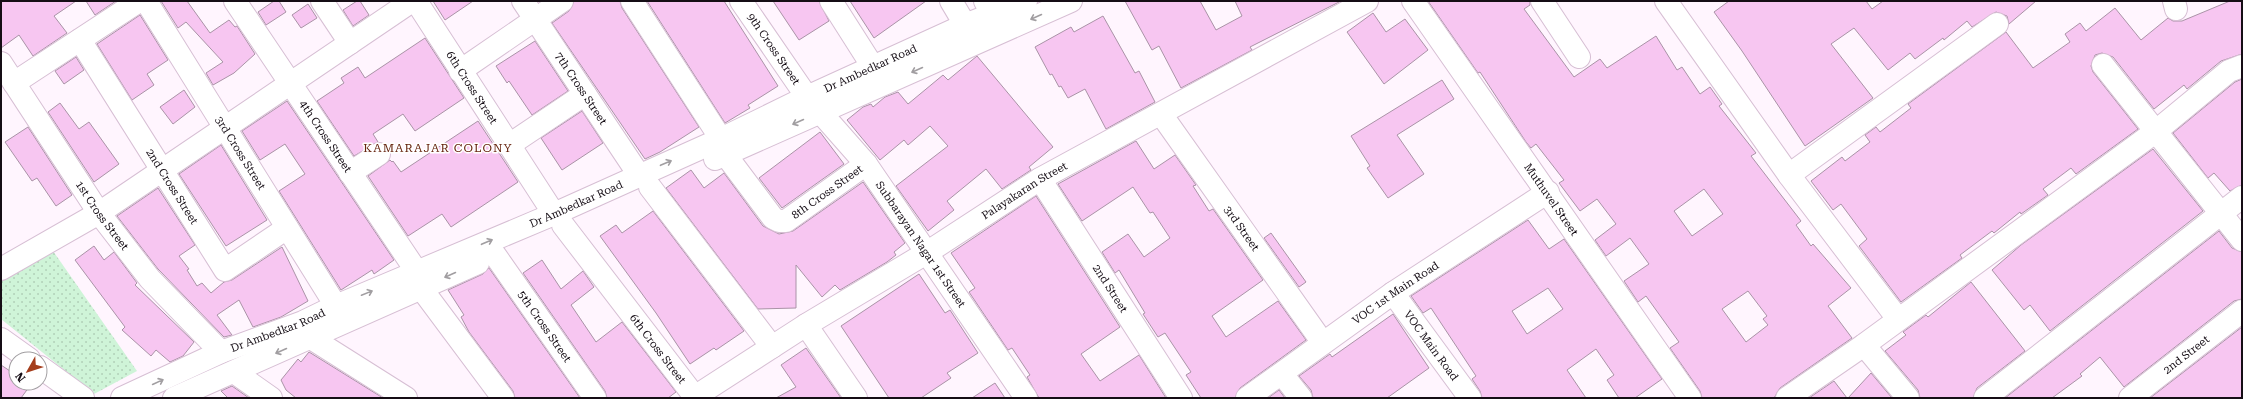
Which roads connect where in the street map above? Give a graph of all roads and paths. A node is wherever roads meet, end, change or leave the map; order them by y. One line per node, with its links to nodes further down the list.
1 (139, 1): 23 (street)
2 (146, 1): 37 (street, 3rd Cross Street)
3 (235, 1): 33 (street, 4th Cross Street)
4 (322, 1): 24 (street)
5 (412, 1): 24 (street)
6 (416, 1): 31 (street, 6th Cross Street)
7 (523, 1): 20 (street, 7th Cross Street)
8 (562, 1): 20 (street)
9 (632, 1): 40 (street, 8th Cross Street)
10 (741, 1): 35 (street, 9th Cross Street)
11 (831, 1): 30 (street)
12 (951, 1): 21 (street)
13 (1026, 1): 19 (street, Dr Ambedkar Road)
14 (1071, 1): 25 (street, Dr Ambedkar Road, one-way to 25)
15 (1367, 1): 36 (street, Palayakaran Street)
16 (1413, 1): 48 (street, Muthuvel Street)
17 (1542, 1): 26 (street)
18 (1666, 1): 45 (street)
19 (988, 8): 21 (street, Dr Ambedkar Road)
20 (535, 19): 31 (street); 34 (street, 7th Cross Street)
21 (965, 24): 25 (street); 30 (street, Dr Ambedkar Road)
22 (1998, 24): 45 (street)
23 (80, 40): 32 (street); 43 (street, 2nd Cross Street)
24 (350, 43): 33 (street)
25 (976, 44): 35 (street, Dr Ambedkar Road, one-way to 35)
26 (1579, 57)
27 (1, 64): 32 (street, 1st Cross Street)
28 (2104, 65): 38 (street)
29 (2242, 66): 38 (street)
30 (873, 67): 35 (street, Dr Ambedkar Road)
31 (460, 71): 39 (street, 6th Cross Street)
32 (14, 83): 50 (street, 1st Cross Street)
33 (290, 84): 37 (street); 44 (street, 4th Cross Street)
34 (585, 94): 39 (street); 47 (street, 7th Cross Street)
35 (814, 105): 40 (street, Dr Ambedkar Road); 42 (street, Subbarayan Nagar 1st Street)
36 (1161, 114): 46 (street, Palayakaran Street); 66 (street, 3rd Street)
37 (225, 128): 43 (street); 53 (street, 3rd Cross Street)
38 (2155, 132): 51 (street); 62 (street)
39 (509, 145): 52 (street, 6th Cross Street)
40 (723, 147): 42 (street, 8th Cross Street); 47 (street, Dr Ambedkar Road)
41 (378, 154): 44 (street)
42 (866, 164): 55 (street, Subbarayan Nagar 1st Street)
43 (163, 170): 50 (street); 53 (street, 2nd Cross Street)
44 (350, 173): 58 (street, 4th Cross Street)
45 (1789, 175): 62 (street)
46 (1040, 179): 55 (street, Palayakaran Street); 84 (street, 2nd Street)
47 (645, 181): 52 (street, Dr Ambedkar Road); 68 (street, 7th Cross Street)
48 (1548, 192): 59 (street, VOC 1st Main Road); 88 (street, Muthuvel Street)
49 (2242, 197): 51 (street)
50 (99, 212): 57 (street); 70 (street, 1st Cross Street)
51 (2221, 213): 54 (street); 91 (street)
52 (559, 220): 56 (street, Dr Ambedkar Road); 58 (street, Dr Ambedkar Road, one-way to 52); 74 (street, 6th Cross Street)
53 (287, 228): 60 (street, 3rd Cross Street)
54 (2242, 240)
55 (928, 252): 63 (street, Palayakaran Street); 83 (street, Subbarayan Nagar 1st Street)
56 (495, 255): 58 (street, Dr Ambedkar Road, one-way to 58); 81 (street, 5th Cross Street)
57 (1, 269)
58 (419, 280): 60 (street, Dr Ambedkar Road, one-way to 58); 64 (street, Dr Ambedkar Road); 80 (street, 4th Cross Street)
59 (1393, 293): 66 (street, VOC 1st Main Road); 87 (street, VOC Main Road)
60 (336, 306): 70 (street, Dr Ambedkar Road)
61 (2242, 311): 92 (street, 2nd Street)
62 (1898, 319): 67 (street)
63 (806, 325): 68 (street, Palayakaran Street); 82 (street)
64 (311, 338): 71 (street, Dr Ambedkar Road, one-way to 71); 79 (street)
65 (1, 339): 69 (street)
66 (1322, 343): 73 (street, VOC 1st Main Road)
67 (1864, 345): 89 (street); 90 (street)
68 (772, 346): 74 (street, Palayakaran Street)
69 (18, 351)
70 (222, 352): 76 (street, Dr Ambedkar Road, one-way to 70)
71 (234, 372): 77 (street, Dr Ambedkar Road); 78 (street)
72 (48, 373): 75 (street)
73 (1282, 374): 85 (street, VOC 1st Main Road); 86 (street)
74 (694, 397)
75 (83, 398)
76 (122, 398)
77 (174, 398)
78 (271, 398)
79 (406, 398)
80 (503, 398)
81 (594, 398)
82 (856, 398)
83 (1026, 398)
84 (1180, 398)
85 (1247, 398)
86 (1301, 398)
87 (1470, 398)
88 (1690, 398)
89 (1787, 398)
90 (1908, 398)
91 (1984, 398)
92 (2130, 398)

